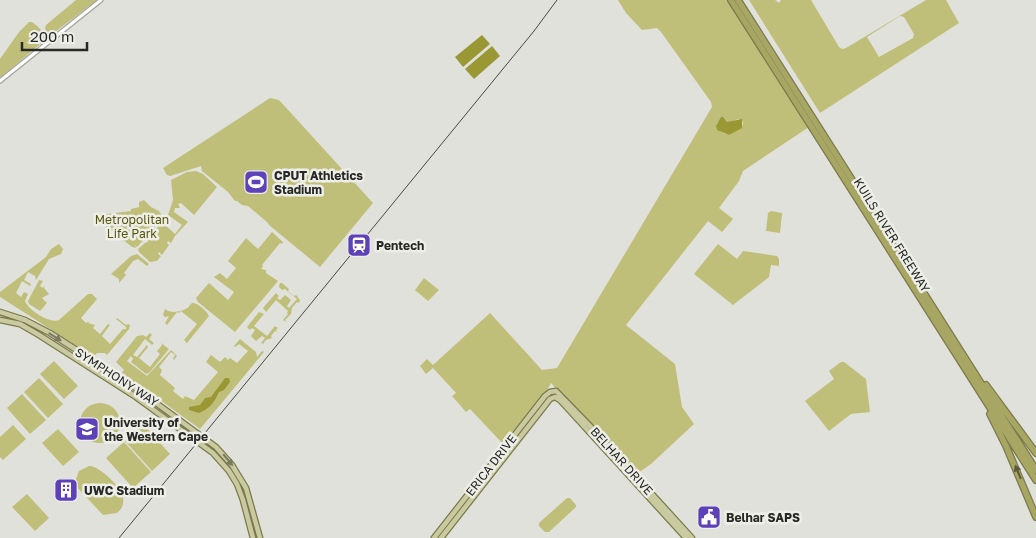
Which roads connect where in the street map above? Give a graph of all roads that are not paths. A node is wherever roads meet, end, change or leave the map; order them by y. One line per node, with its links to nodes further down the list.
1 (100, 0): 4 (street)
2 (731, 0): 7 (highway, KUILS RIVER FREEWAY)
3 (738, 0): 7 (highway, KUILS RIVER FREEWAY)
4 (0, 81)
5 (0, 312): 15 (main road, SYMPHONY WAY, one-way to 15)
6 (0, 320): 14 (main road, SYMPHONY WAY)
7 (965, 363): 10 (highway); 11 (highway, KUILS RIVER FREEWAY); 12 (highway, KUILS RIVER FREEWAY); 13 (highway, one-way to 7)
8 (548, 393): 16 (main road, ERICA DRIVE); 19 (main road, BELHAR DRIVE)
9 (550, 399): 17 (main road, ERICA DRIVE); 18 (main road, BELHAR DRIVE)
10 (1036, 453)
11 (1036, 470)
12 (1036, 480)
13 (1036, 518)
14 (253, 538)
15 (260, 538)
16 (434, 538)
17 (441, 538)
18 (686, 538)
19 (692, 538)

